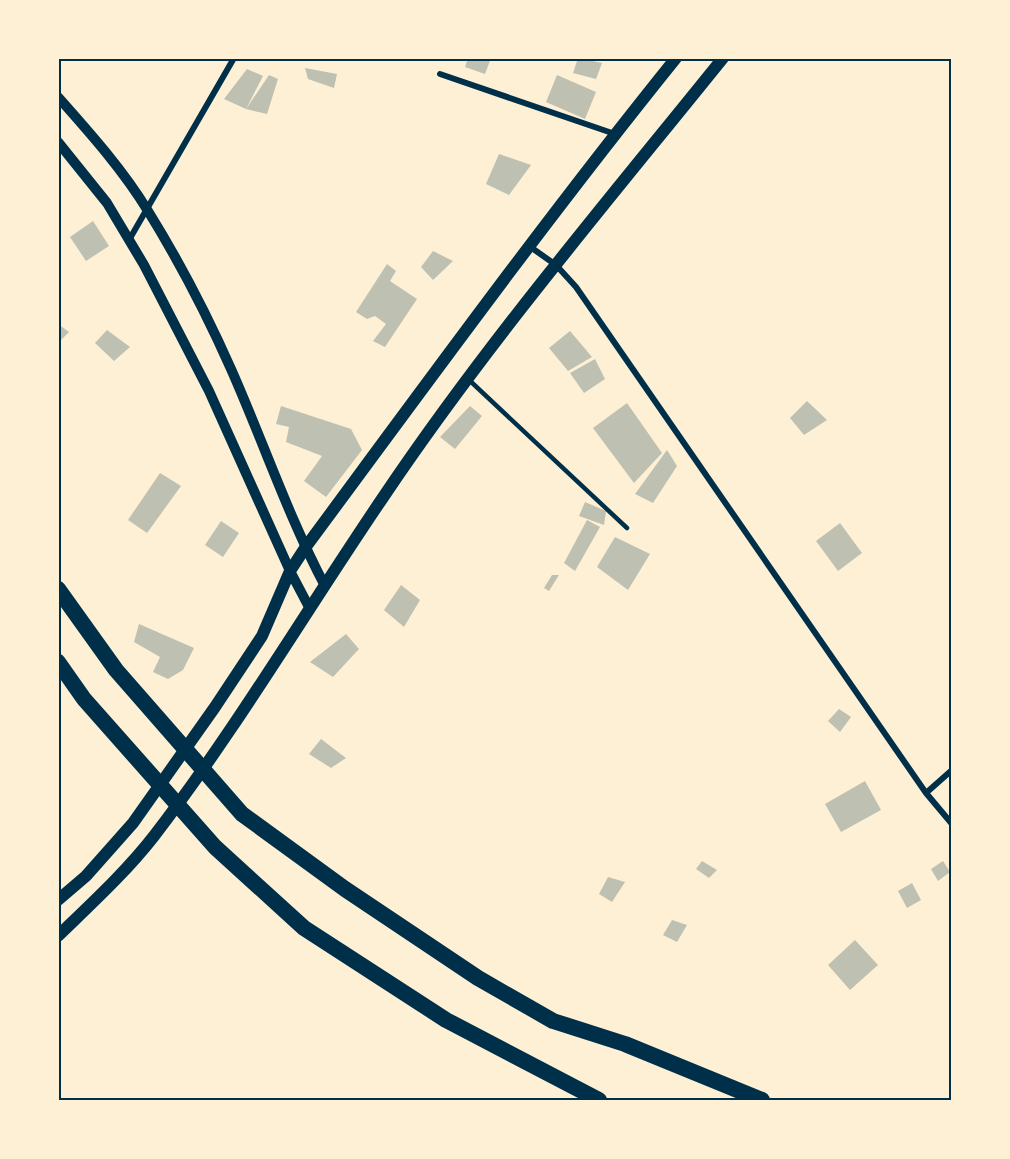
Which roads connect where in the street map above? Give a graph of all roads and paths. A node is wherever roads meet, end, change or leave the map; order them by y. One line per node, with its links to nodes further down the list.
1 (234, 58): 8 (street)
2 (676, 58): 6 (main road)
3 (723, 58): 11 (main road)
4 (440, 74): 6 (street)
5 (58, 97): 8 (street)
6 (615, 134): 10 (main road)
7 (58, 142): 9 (street)
8 (147, 210): 9 (street); 14 (street)
9 (129, 240): 15 (street)
10 (529, 246): 11 (street); 14 (main road)
11 (556, 265): 12 (main road); 21 (street)
12 (468, 379): 13 (lane); 16 (main road)
13 (627, 528)
14 (305, 548): 15 (main road); 16 (street)
15 (290, 571): 18 (street); 23 (main road)
16 (325, 586): 18 (main road)
17 (58, 589): 26 (highway)
18 (310, 609): 24 (main road)
19 (58, 662): 25 (highway)
20 (951, 770): 21 (street)
21 (926, 793): 22 (street)
22 (951, 825)
23 (58, 900)
24 (58, 936)
25 (599, 1101)
26 (762, 1101)

